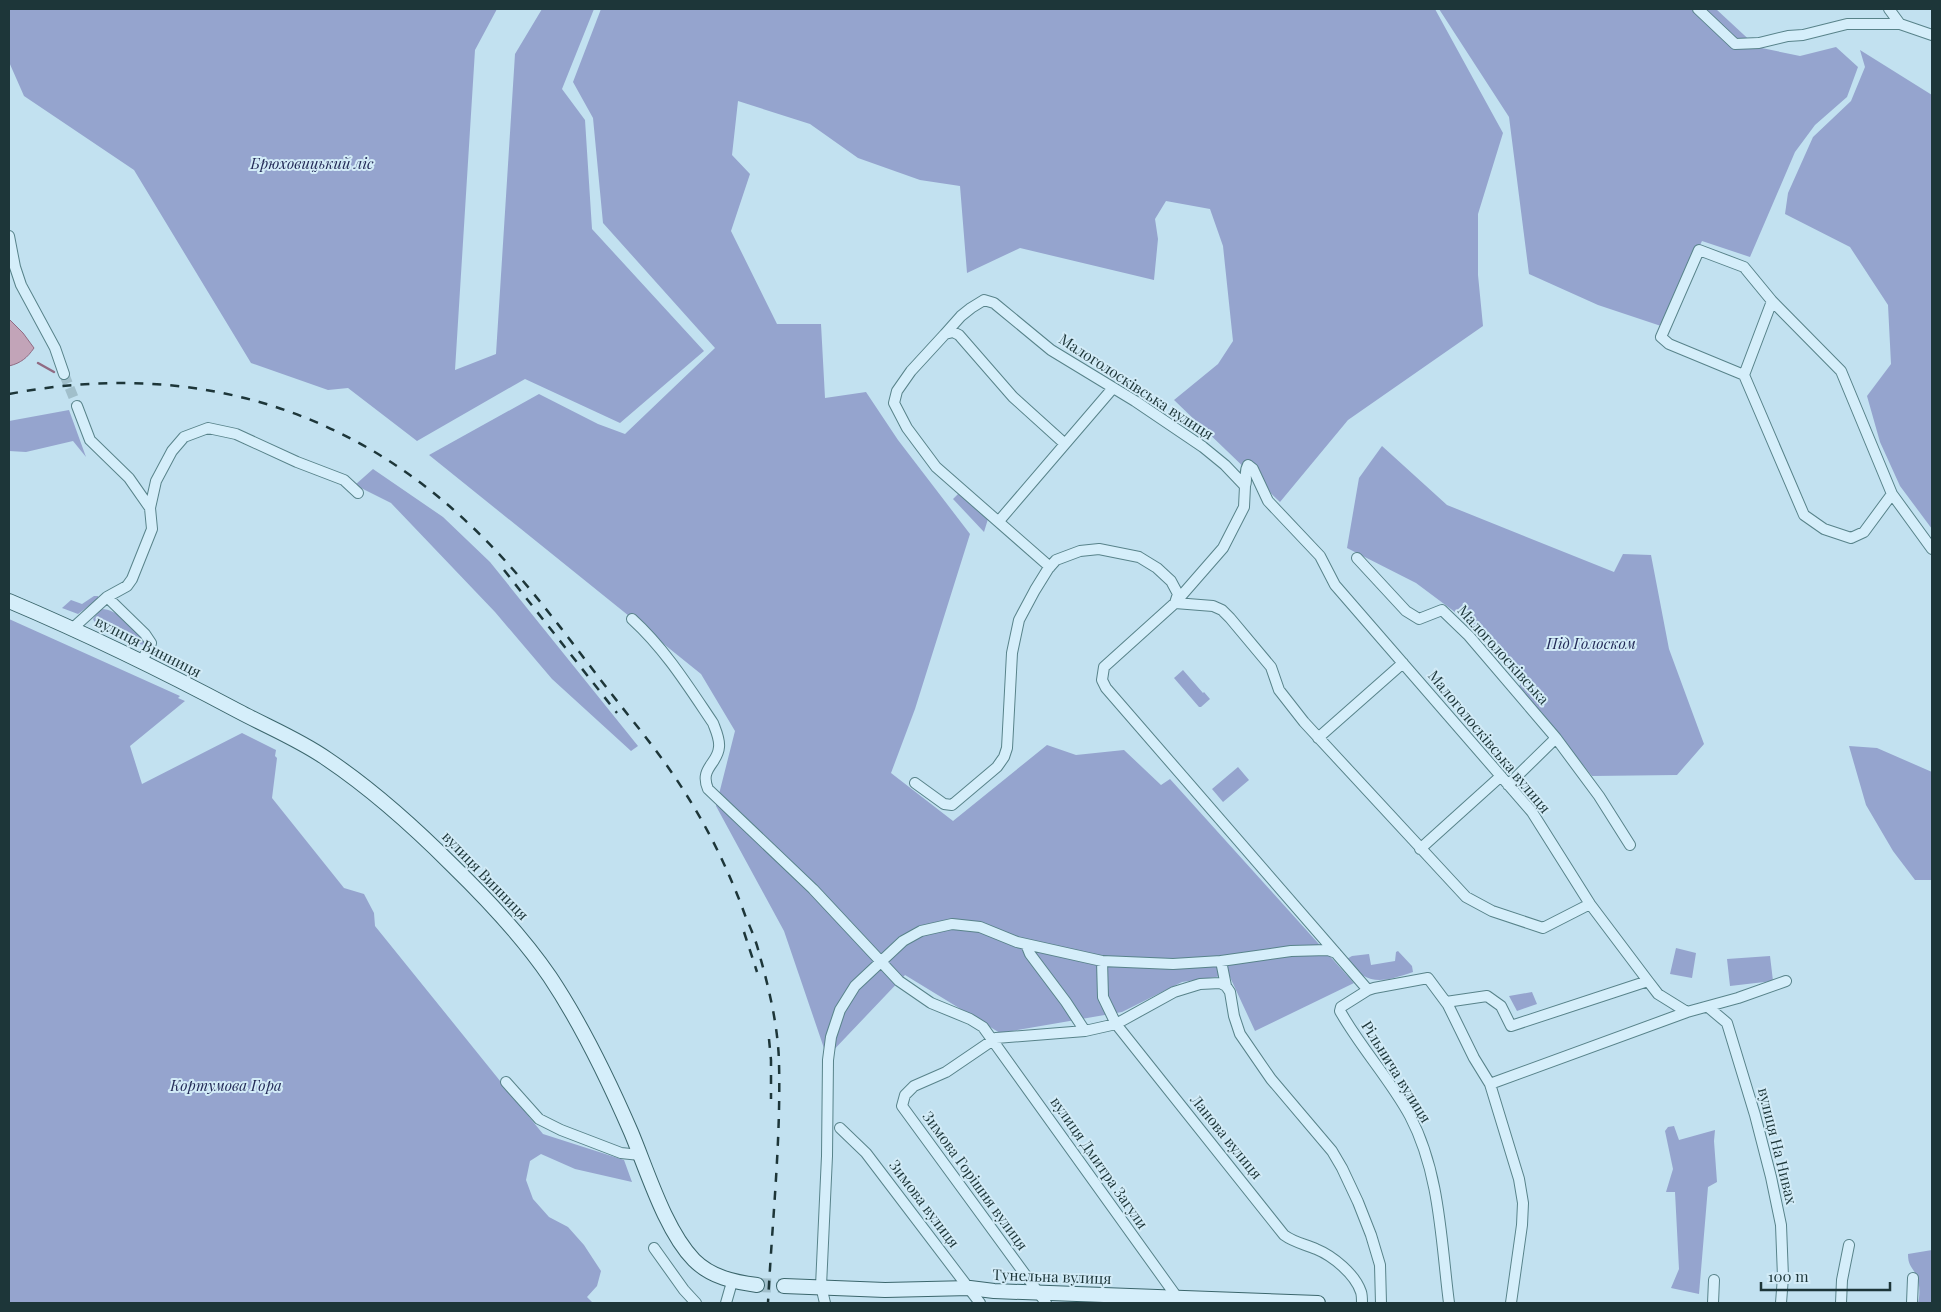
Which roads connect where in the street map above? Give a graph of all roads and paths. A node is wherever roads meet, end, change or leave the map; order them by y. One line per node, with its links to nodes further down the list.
1 (1698, 9): 3 (street)
2 (1889, 9): 3 (street)
3 (1900, 24): 4 (street)
4 (1932, 35)
5 (9, 236): 7 (street)
6 (9, 269): 7 (street)
7 (21, 285): 10 (street)
8 (1772, 301): 11 (street); 11 (street); 17 (street)
9 (945, 334): 12 (street, Малоголосківська вулиця); 14 (street); 19 (street, Малоголосківська вулиця)
10 (64, 374)
11 (1744, 375): 17 (street)
12 (1113, 388): 14 (street); 15 (street, Малоголосківська вулиця)
13 (77, 406): 18 (street)
14 (1065, 444): 19 (street)
15 (1245, 486): 25 (street); 29 (street, Малоголосківська вулиця)
16 (358, 493): 18 (street, вулиця Винниця)
17 (1892, 494): 20 (street)
18 (150, 508): 23 (street, вулиця Винниця)
19 (999, 521): 22 (street, Малоголосківська вулиця)
20 (1932, 549)
21 (1357, 558): 31 (street, Малоголосківська)
22 (1050, 567): 25 (street); 33 (street)
23 (107, 597): 27 (street, вулиця Винниця); 28 (street)
24 (9, 601): 27 (main road, вулиця Винниця)
25 (1174, 603): 30 (street); 39 (street)
26 (632, 619): 40 (street)
27 (73, 628): 28 (main road, вулиця Винниця)
28 (142, 661): 56 (main road, вулиця Винниця)
29 (1403, 664): 30 (street); 32 (street, Малоголосківська вулиця)
30 (1318, 738): 36 (street)
31 (1556, 738): 34 (street); 35 (street, Малоголосківська)
32 (1501, 776): 34 (street, Малоголосківська вулиця); 36 (street)
33 (915, 783)
34 (1508, 785): 37 (street, Малоголосківська вулиця)
35 (1630, 845)
36 (1420, 849): 37 (street)
37 (1590, 904): 43 (street, Малоголосківська вулиця)
38 (1026, 944): 40 (street); 41 (street); 51 (street)
39 (1336, 953): 42 (street); 46 (street)
40 (881, 960): 52 (street); 64 (street)
41 (1102, 961): 42 (street); 50 (street, Ланова вулиця)
42 (1220, 961): 45 (street)
43 (1648, 981): 47 (street); 49 (street, Малоголосківська вулиця)
44 (1786, 981): 48 (street)
45 (1226, 986): 50 (street); 74 (street)
46 (1368, 990): 47 (street); 75 (street, Рільнича вулиця)
47 (1446, 1002): 54 (street)
48 (1708, 1007): 49 (street); 78 (street, вулиця На Нивах)
49 (1687, 1012): 54 (street)
50 (1116, 1024): 51 (street); 73 (street, Ланова вулиця)
51 (1085, 1031): 52 (street)
52 (993, 1039): 66 (street, Зимова Горішня вулиця); 67 (street, вулиця Дмитра Загули)
53 (506, 1082): 56 (street)
54 (1490, 1084): 76 (street)
55 (840, 1128): 65 (street, Зимова вулиця)
56 (640, 1155): 61 (main road, вулиця Винниця)
57 (1849, 1245): 79 (street)
58 (654, 1248): 68 (street)
59 (1914, 1278): 80 (street)
60 (1714, 1280): 77 (street)
61 (732, 1282): 62 (main road); 69 (street)
62 (757, 1284)
63 (784, 1286): 64 (main road, Тунельна вулиця)
64 (821, 1286): 65 (main road, Тунельна вулиця); 70 (street)
65 (970, 1288): 66 (main road, Тунельна вулиця); 71 (street, Зимова вулиця)
66 (1043, 1298): 67 (main road, Тунельна вулиця)
67 (1179, 1301): 72 (main road, Тунельна вулиця)
68 (696, 1303)
69 (726, 1303)
70 (825, 1303)
71 (980, 1303)
72 (1318, 1303)
73 (1362, 1303)
74 (1381, 1303)
75 (1449, 1303)
76 (1511, 1303)
77 (1712, 1303)
78 (1781, 1303)
79 (1841, 1303)
80 (1912, 1303)

